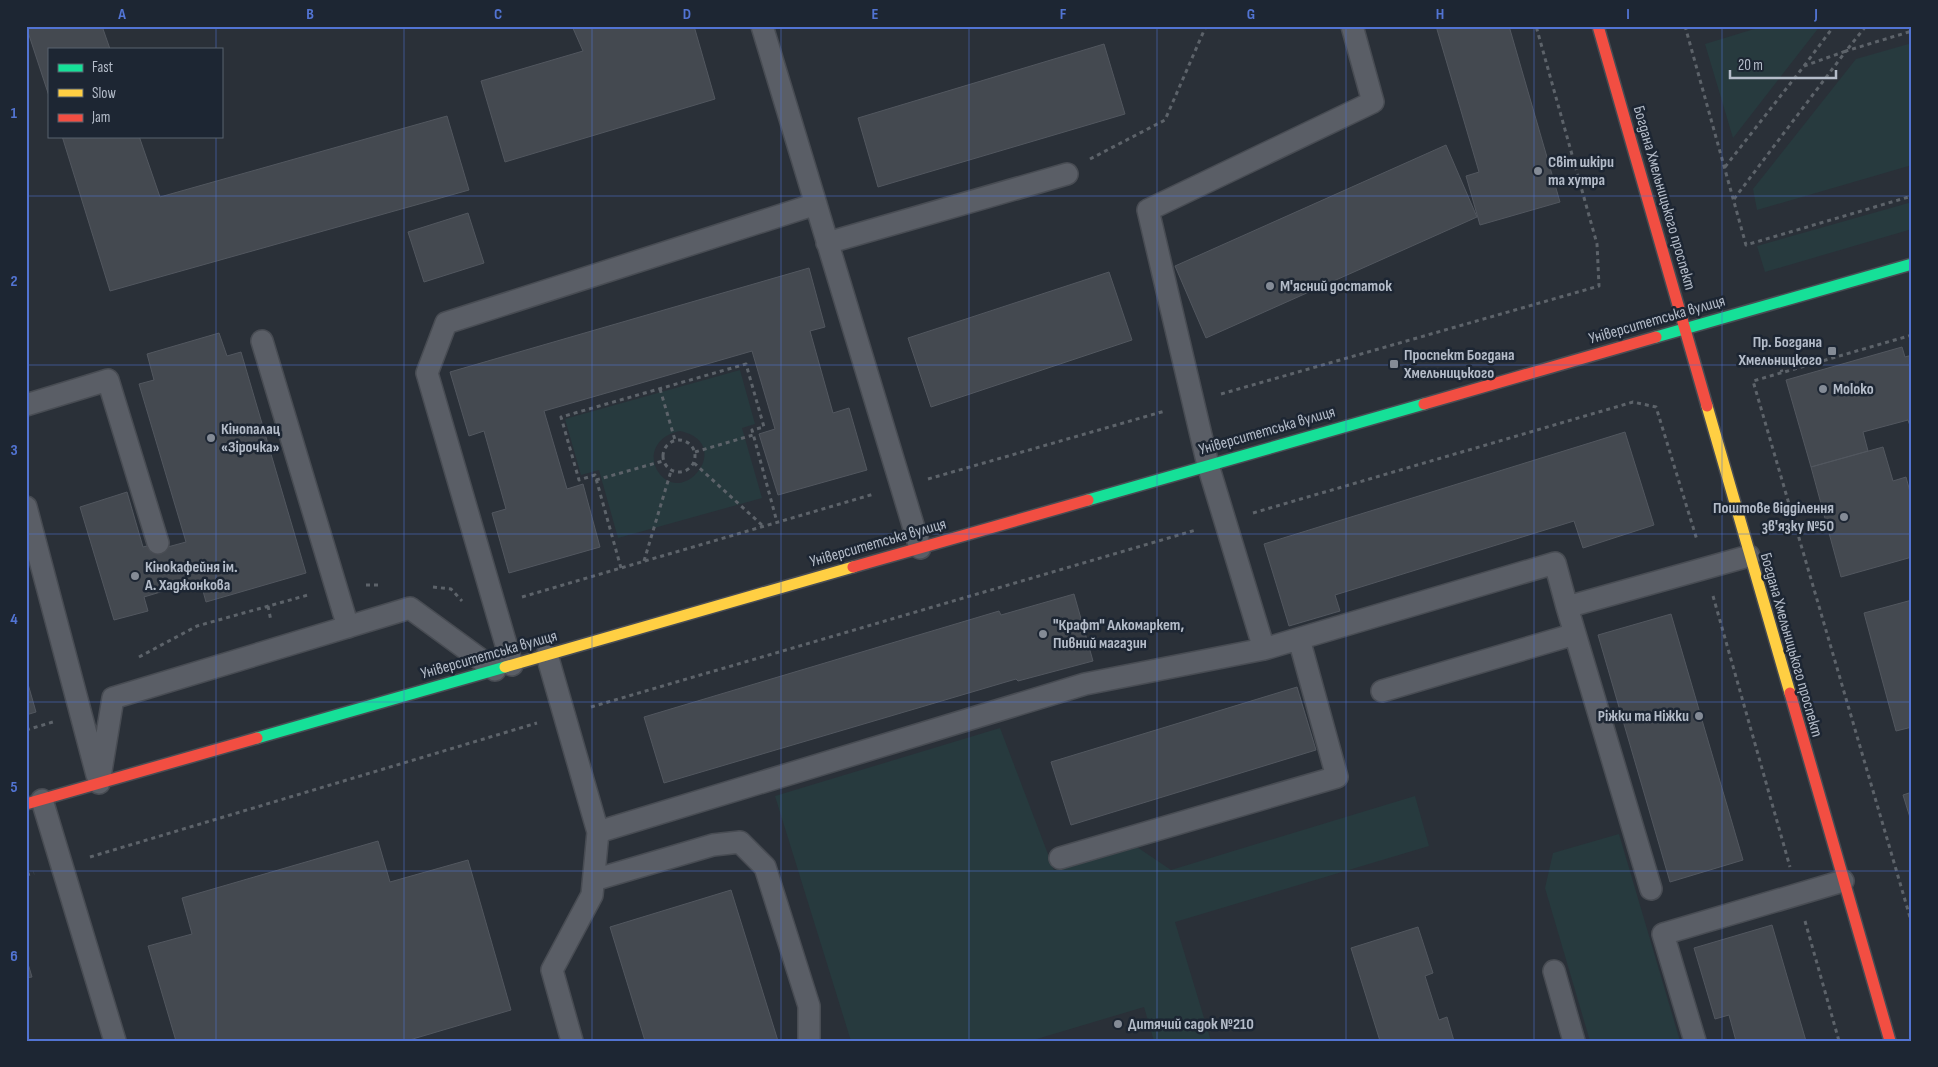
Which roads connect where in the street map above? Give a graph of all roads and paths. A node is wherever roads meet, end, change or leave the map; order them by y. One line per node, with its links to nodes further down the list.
1 (762, 26): 16 (lane)
2 (1206, 26): 13 (path)
3 (1352, 26): 25 (lane)
4 (1536, 26): 25 (path)
5 (1598, 26): 19 (main road, Богдана Хмельницького проспект)
6 (1685, 26): 12 (path)
7 (1834, 26): 11 (path)
8 (1866, 26): 10 (path)
9 (1912, 31): 10 (path)
10 (1846, 51): 11 (path); 15 (path)
11 (1804, 66): 12 (path)
12 (1725, 167): 15 (path)
13 (1062, 175): 17 (lane)
14 (1912, 196): 15 (path)
15 (1734, 199)
16 (816, 204): 17 (lane); 54 (lane)
17 (827, 243): 35 (lane)
18 (1912, 264): 19 (main road, Університетська вулиця)
19 (1684, 329): 32 (main road, Університетська вулиця); 42 (main road, Богдана Хмельницького проспект)
20 (1912, 335): 23 (path)
21 (262, 341): 49 (lane)
22 (1779, 362): 23 (path)
23 (1782, 372): 66 (path)
24 (660, 388): 27 (path); 28 (path); 34 (path)
25 (1193, 403): 32 (lane); 35 (path)
26 (26, 405): 40 (lane)
27 (753, 435): 29 (path); 38 (path)
28 (675, 440): 29 (path); 30 (path)
29 (695, 452): 31 (path)
30 (663, 461): 33 (path); 34 (path)
31 (694, 463): 33 (path); 39 (path)
32 (1208, 465): 37 (lane); 41 (main road, Університетська вулиця)
33 (671, 471): 43 (path)
34 (596, 480): 44 (path)
35 (901, 486): 41 (lane)
36 (26, 507): 57 (lane)
37 (1226, 521): 45 (path); 52 (lane); 56 (path)
38 (777, 522)
39 (763, 526)
40 (158, 543)
41 (920, 548): 53 (main road, Університетська вулиця)
42 (1749, 556): 45 (lane); 63 (main road, Богдана Хмельницького проспект)
43 (644, 561)
44 (621, 568)
45 (1706, 568): 47 (lane); 65 (path)
46 (268, 606): 48 (path)
47 (1567, 607): 50 (lane); 51 (lane)
48 (271, 620)
49 (348, 626): 54 (lane); 57 (lane)
50 (1575, 634): 55 (lane); 64 (lane)
51 (1299, 639): 52 (lane); 60 (lane)
52 (1264, 650): 59 (lane)
53 (547, 655): 54 (main road, Університетська вулиця); 56 (lane)
54 (503, 667): 57 (main road, Університетська вулиця)
55 (1382, 692)
56 (564, 715): 59 (lane); 61 (path)
57 (99, 783): 58 (main road, Університетська вулиця)
58 (34, 802): 61 (lane)
59 (598, 832): 62 (lane)
60 (1060, 858)
61 (61, 865): 68 (lane)
62 (594, 880): 69 (lane); 70 (lane)
63 (1843, 881): 65 (lane); 74 (main road, Богдана Хмельницького проспект)
64 (1651, 889)
65 (1798, 894): 72 (lane); 73 (path)
66 (1912, 924)
67 (1554, 971): 71 (lane)
68 (115, 1041)
69 (572, 1041)
70 (809, 1041)
71 (1574, 1041)
72 (1695, 1041)
73 (1839, 1041)
74 (1890, 1041)

